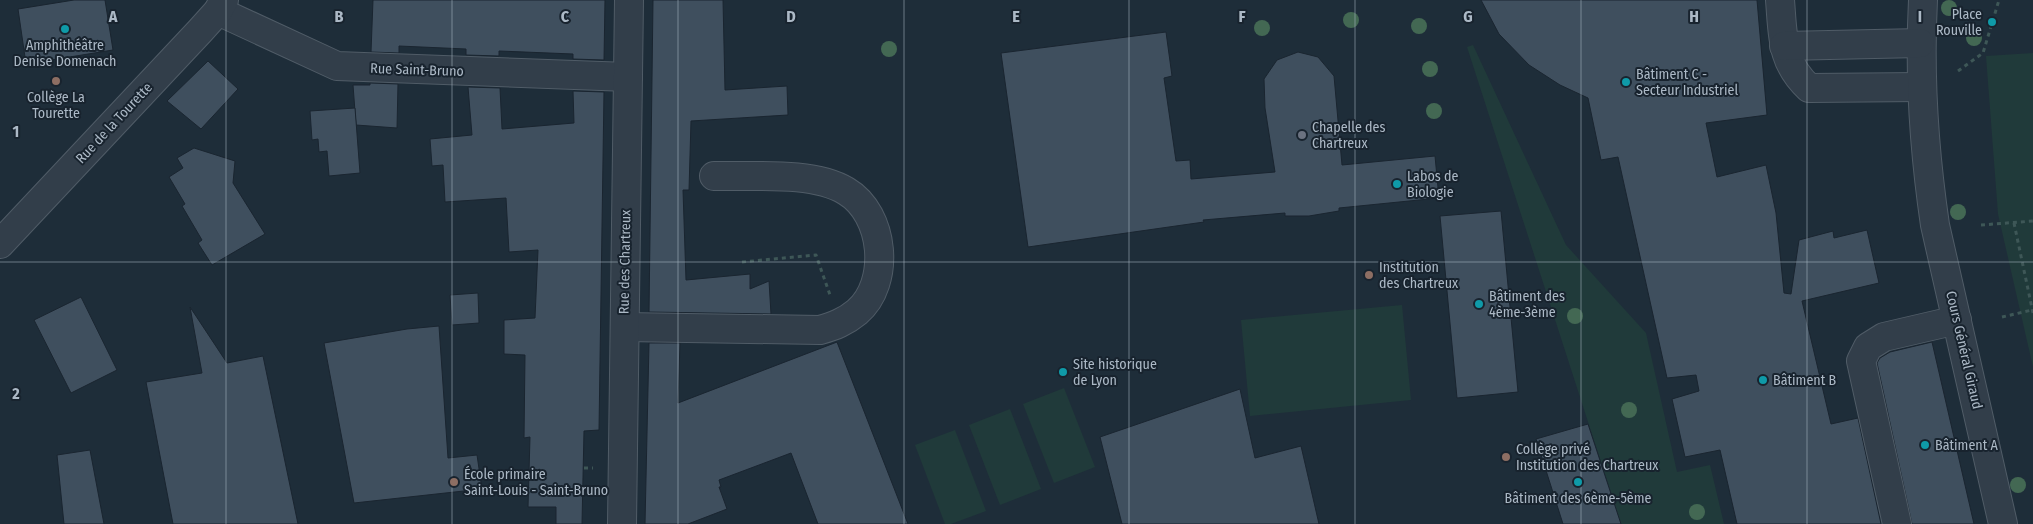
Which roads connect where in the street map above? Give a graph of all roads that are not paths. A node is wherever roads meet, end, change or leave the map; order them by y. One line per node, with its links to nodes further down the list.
1 (629, 0): 7 (street, Rue des Chartreux)
2 (1780, 0): 6 (street)
3 (1923, 0): 5 (street)
4 (221, 6): 7 (street, Rue Saint-Bruno); 10 (street, Rue de la Tourette)
5 (1920, 42): 6 (street); 8 (street)
6 (1784, 46): 8 (street)
7 (628, 77): 12 (street, Rue des Chartreux)
8 (1921, 87): 11 (street, Cours Général Giraud)
9 (714, 176): 12 (street)
10 (0, 244)
11 (1957, 320): 14 (street); 15 (street, Cours Général Giraud)
12 (625, 327): 13 (street, Rue des Chartreux)
13 (622, 524)
14 (1897, 524)
15 (2003, 524)

